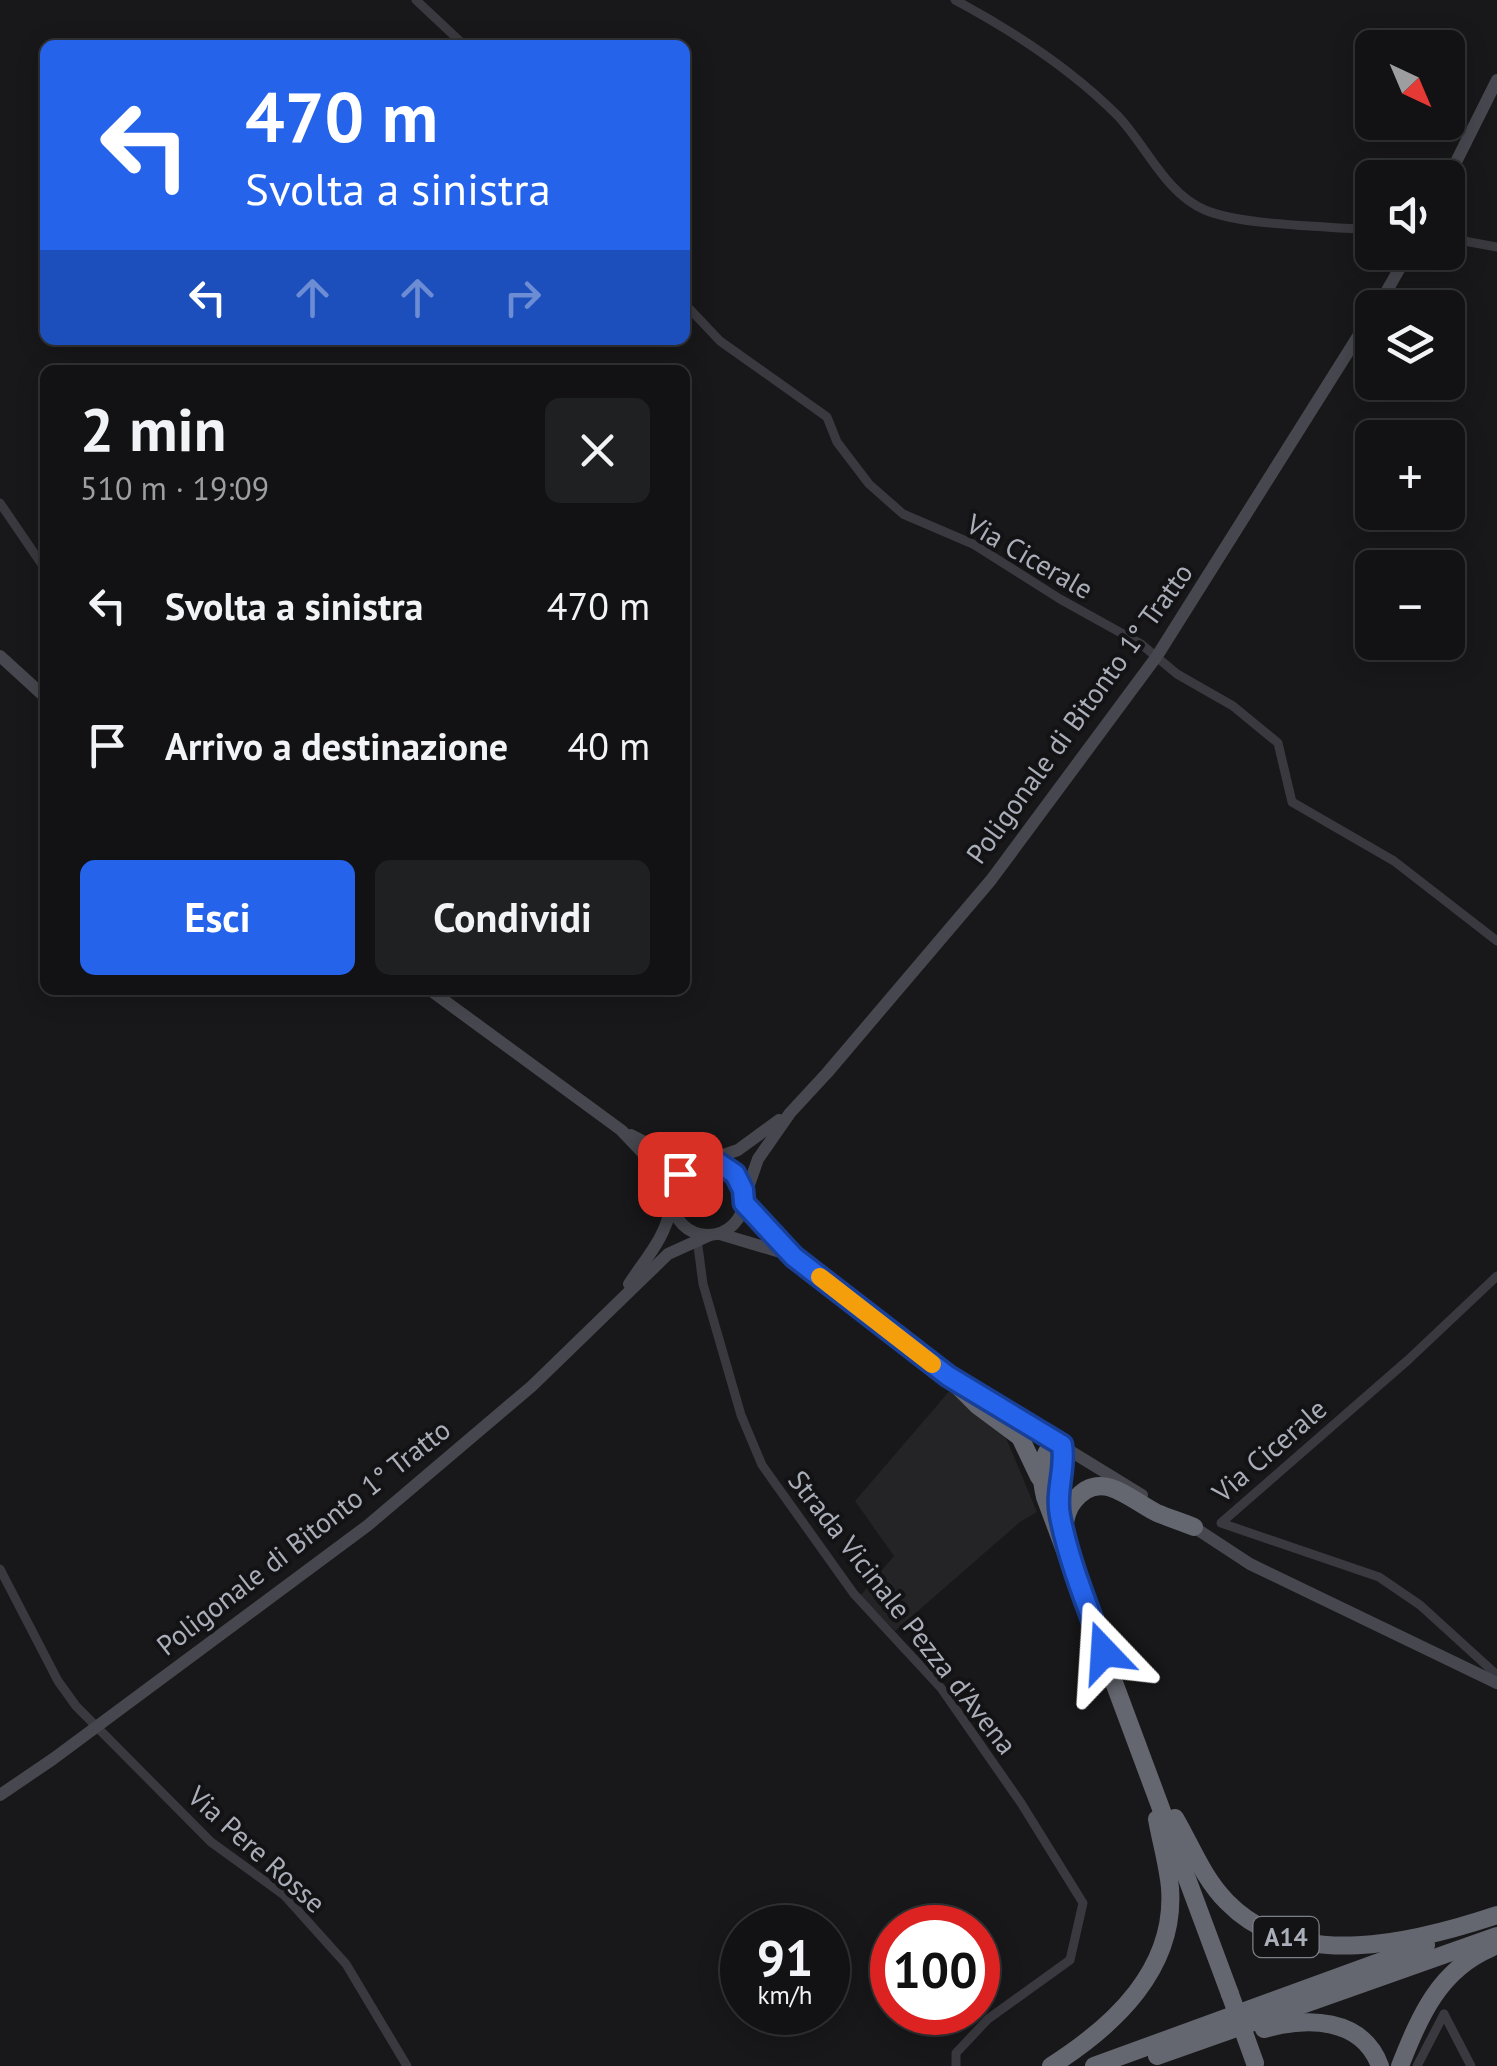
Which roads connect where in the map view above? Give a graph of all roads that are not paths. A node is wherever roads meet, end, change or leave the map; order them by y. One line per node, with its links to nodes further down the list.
1 (416, 0): 3 (street)
2 (954, 0): 6 (street)
3 (459, 40)
4 (1497, 80): 5 (main road)
5 (1457, 160)
6 (1355, 228)
7 (1465, 241): 8 (street)
8 (1497, 247)
9 (690, 309): 14 (street, Via Cicerale)
10 (1355, 341): 14 (main road, Poligonale di Bitonto 1° Tratto)
11 (0, 503): 12 (street)
12 (40, 561)
13 (0, 656): 15 (main road)
14 (1157, 656): 16 (street, Via Cicerale); 18 (main road, Poligonale di Bitonto 1° Tratto)
15 (40, 692)
16 (1497, 941)
17 (437, 995): 19 (main road)
18 (790, 1113): 20 (main road); 22 (main road)
19 (621, 1130): 20 (main road); 21 (main road)
20 (700, 1163): 21 (main road); 22 (main road)
21 (672, 1196): 23 (main road); 26 (main road)
22 (744, 1201): 23 (main road); 24 (main road)
23 (709, 1236): 24 (main road); 26 (main road); 44 (street, Strada Vicinale Pezza d'Avena)
24 (794, 1257): 27 (main road)
25 (1497, 1276): 34 (street, Via Cicerale)
26 (620, 1299): 36 (main road, Poligonale di Bitonto 1° Tratto)
27 (948, 1376): 28 (main road); 29 (highway)
28 (1059, 1443): 29 (highway); 30 (main road); 31 (highway)
29 (1042, 1486): 32 (highway)
30 (1194, 1527): 31 (highway); 35 (main road)
31 (1064, 1531): 32 (highway)
32 (1068, 1554): 37 (highway, A14)
33 (0, 1569): 36 (street, Via Pere Rosse)
34 (1497, 1675)
35 (1497, 1683)
36 (95, 1728): 38 (main road, Poligonale di Bitonto 1° Tratto); 43 (street, Via Pere Rosse)
37 (1151, 1779): 39 (highway, A14); 42 (highway, A14, bridge); 45 (highway, A14)
38 (0, 1795)
39 (1497, 1917): 46 (highway, A14)
40 (1497, 1936): 47 (highway, A14)
41 (1497, 1945): 50 (highway)
42 (1256, 2064)
43 (407, 2066)
44 (956, 2066)
45 (1051, 2066)
46 (1094, 2066)
47 (1128, 2066)
48 (1149, 2066): 49 (highway)
49 (1380, 2066)
50 (1400, 2066)
51 (1417, 2066): 52 (street)
52 (1471, 2066)

